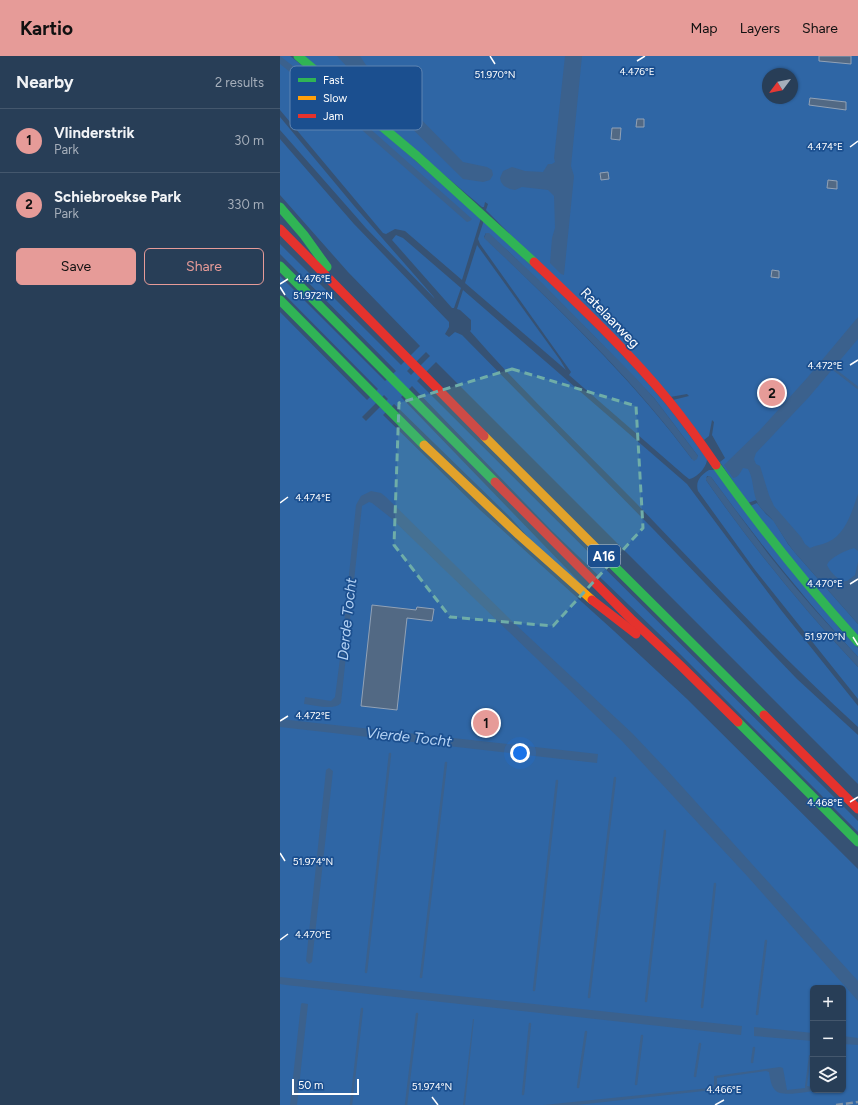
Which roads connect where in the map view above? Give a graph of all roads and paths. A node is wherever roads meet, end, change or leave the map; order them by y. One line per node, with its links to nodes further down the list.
1 (298, 56): 2 (main road, Ratelaarweg)
2 (310, 66)
3 (388, 130): 9 (main road, Ratelaarweg)
4 (280, 207): 8 (main road, A16)
5 (280, 229): 8 (main road, A16)
6 (280, 266): 10 (main road, A16)
7 (280, 300): 10 (main road, A16)
8 (351, 302): 11 (main road, A16)
9 (858, 642)
10 (681, 666): 12 (main road, A16)
11 (858, 809)
12 (858, 842)

